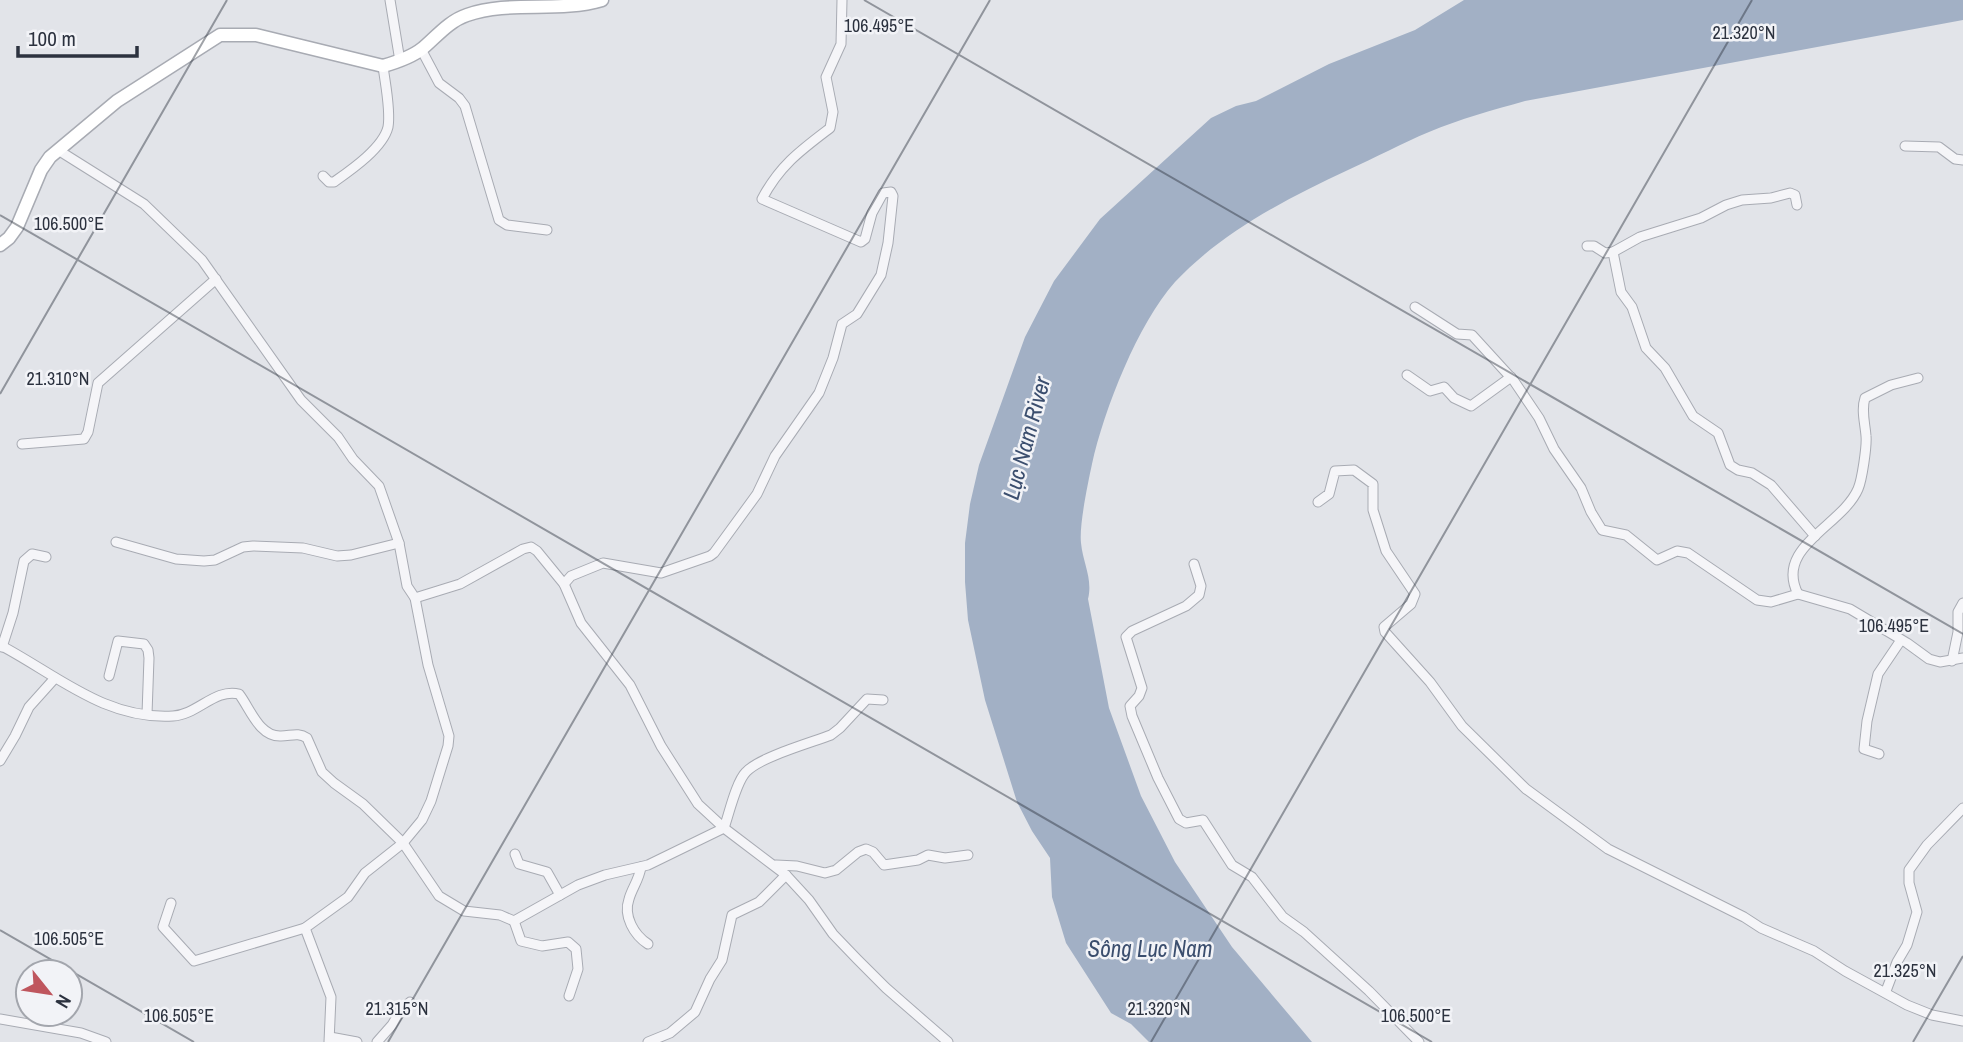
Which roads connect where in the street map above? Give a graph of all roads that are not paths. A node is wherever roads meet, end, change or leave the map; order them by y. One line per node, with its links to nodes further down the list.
1 (390, 0): 6 (street)
2 (602, 0): 4 (street)
3 (842, 0): 29 (street)
4 (486, 5): 5 (street)
5 (421, 49): 6 (street); 13 (street)
6 (400, 61): 7 (street)
7 (383, 66): 9 (street); 11 (street)
8 (1905, 146): 10 (street)
9 (58, 150): 14 (street); 17 (street)
10 (1963, 160)
11 (323, 176)
12 (1797, 205): 16 (street)
13 (547, 230)
14 (0, 245)
15 (1587, 246): 16 (street)
16 (1614, 252): 24 (street)
17 (216, 279): 22 (street); 26 (street)
18 (1415, 307): 20 (street)
19 (1407, 375): 20 (street)
20 (1511, 377): 30 (street)
21 (1919, 378): 24 (street)
22 (22, 444)
23 (1318, 502): 56 (street)
24 (1815, 536): 30 (street)
25 (116, 542): 26 (street)
26 (399, 543): 31 (street)
27 (46, 557): 34 (street)
28 (1194, 564): 67 (street)
29 (564, 584): 31 (street); 44 (street)
30 (1798, 594): 33 (street)
31 (415, 598): 45 (street)
32 (1963, 603): 36 (street)
33 (1901, 640): 36 (street); 41 (street)
34 (1, 646): 38 (street)
35 (1963, 659): 36 (street)
36 (1952, 661)
37 (109, 676): 40 (street)
38 (55, 678): 40 (street); 42 (street)
39 (883, 699): 44 (street)
40 (147, 714): 45 (street)
41 (1879, 754)
42 (0, 761)
43 (1963, 808): 56 (street)
44 (724, 828): 48 (street); 49 (street)
45 (403, 843): 53 (street); 54 (street)
46 (515, 854): 51 (street)
47 (968, 855): 48 (street)
48 (774, 865): 50 (street)
49 (641, 867): 51 (street); 55 (street)
50 (786, 875): 65 (street); 66 (street)
51 (560, 895): 53 (street)
52 (171, 903): 54 (street)
53 (514, 921): 57 (street)
54 (305, 928): 61 (street)
55 (648, 944)
56 (1886, 991): 60 (street)
57 (569, 996)
58 (410, 1002): 64 (street)
59 (0, 1019): 62 (street)
60 (1963, 1021)
61 (329, 1039): 63 (street)
62 (106, 1042)
63 (357, 1042)
64 (377, 1042)
65 (648, 1042)
66 (948, 1042)
67 (1419, 1042)

